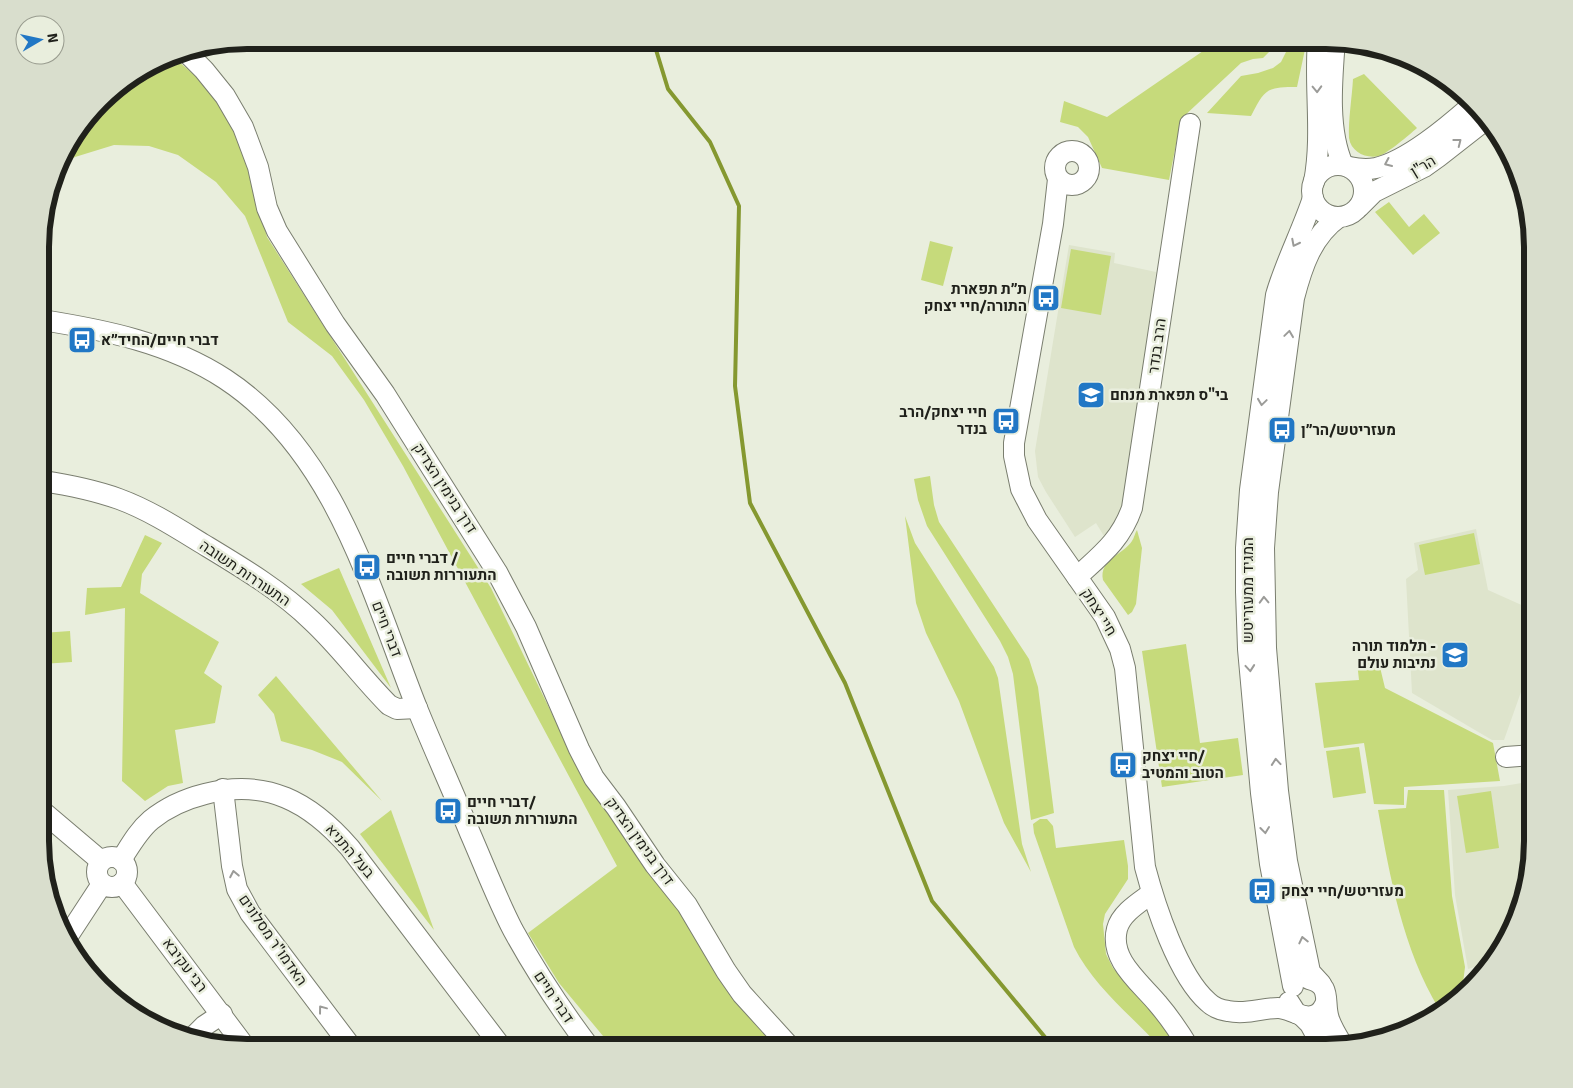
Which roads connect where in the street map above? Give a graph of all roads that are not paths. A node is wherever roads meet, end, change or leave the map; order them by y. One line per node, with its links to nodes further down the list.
1 (1317, 49): 9 (street, המגיד ממעזריטש, one-way to 9)
2 (1335, 49): 7 (street)
3 (191, 57): 35 (street, דרך בנימין הצדיק)
4 (1468, 109): 7 (street, הר"ן, one-way to 7)
5 (1481, 123): 10 (street, הר"ן, one-way to 5)
6 (1190, 124): 14 (street, הרב בנדר)
7 (1346, 166): 9 (street); 10 (street)
8 (1067, 182): 14 (street, חיי יצחק)
9 (1313, 190): 11 (street); 25 (street, המגיד ממעזריטש, one-way to 25)
10 (1359, 206): 11 (street)
11 (1339, 217): 26 (street, המגיד ממעזריטש, one-way to 11)
12 (49, 321): 15 (street, דברי חיים)
13 (49, 483): 15 (street, התעוררות תשובה)
14 (1077, 577): 23 (street, חיי יצחק)
15 (417, 708): 34 (street, דברי חיים)
16 (1524, 756): 17 (street)
17 (1506, 757)
18 (223, 789): 20 (street, בעל התניא); 32 (street, האדמו"ר מסלונים, one-way to 18); 33 (street, בעל התניא)
19 (49, 816): 20 (street)
20 (111, 861): 21 (street); 22 (street)
21 (102, 884): 22 (street); 24 (street)
22 (122, 884): 28 (street, רבי עקיבא)
23 (1152, 893): 27 (street, חיי יצחק); 36 (street)
24 (71, 932)
25 (1292, 989): 26 (street); 27 (street); 29 (street)
26 (1324, 993): 29 (street); 38 (street, המגיד ממעזריטש)
27 (1267, 1010): 29 (street, חיי יצחק)
28 (222, 1014): 30 (street); 31 (street, רבי עקיבא)
29 (1299, 1015): 37 (street)
30 (198, 1032)
31 (240, 1039)
32 (345, 1039)
33 (495, 1039)
34 (583, 1039)
35 (782, 1039)
36 (1184, 1039)
37 (1318, 1039)
38 (1339, 1039)

